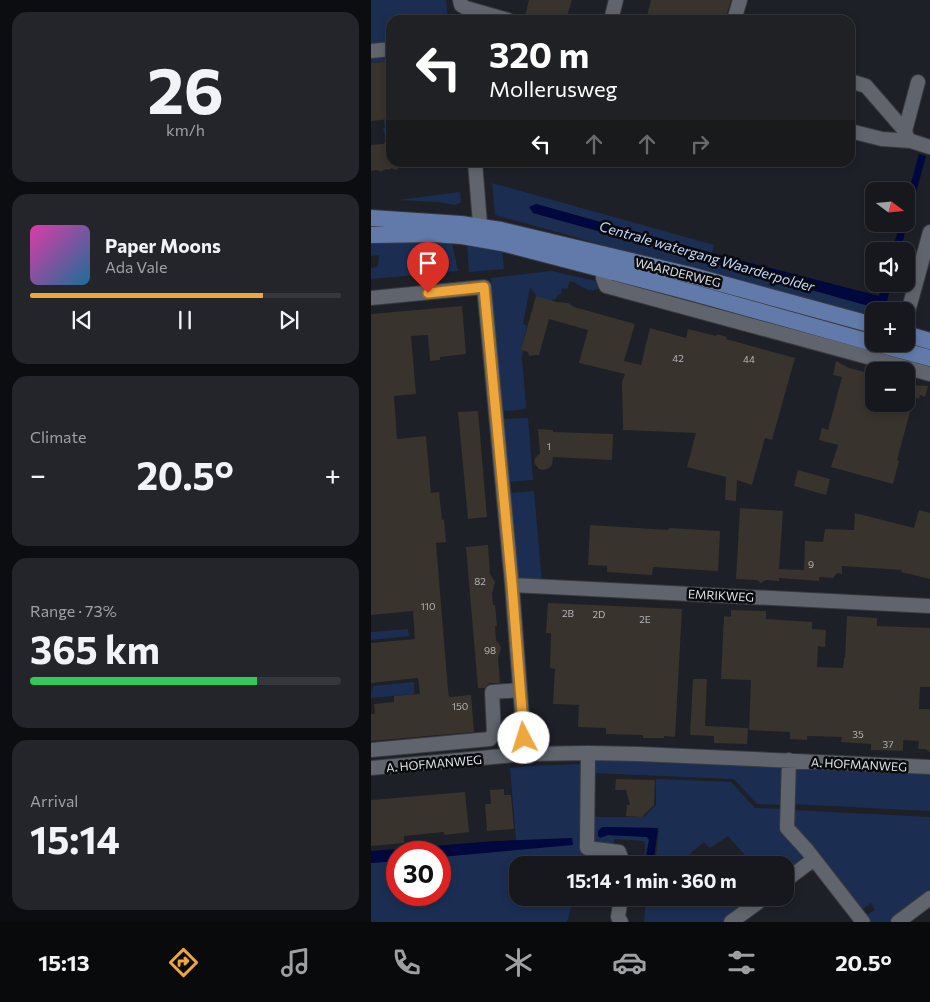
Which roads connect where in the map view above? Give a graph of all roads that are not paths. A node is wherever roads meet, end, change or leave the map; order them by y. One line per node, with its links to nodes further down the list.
1 (460, 0): 4 (street)
2 (616, 0): 5 (street)
3 (740, 0): 6 (street)
4 (490, 15)
5 (612, 15)
6 (736, 15)
7 (386, 50): 8 (street)
8 (371, 52)
9 (918, 82): 12 (street)
10 (855, 83): 12 (street)
11 (855, 132): 12 (street)
12 (908, 136): 13 (street)
13 (930, 147)
14 (475, 167): 17 (street)
15 (371, 218): 17 (main road, WAARDERWEG)
16 (930, 232): 21 (street)
17 (481, 233): 18 (main road, WAARDERWEG); 19 (main road, WAARDERWEG); 22 (main road, WAARDERWEG)
18 (371, 235)
19 (603, 269): 24 (main road, WAARDERWEG); 28 (street)
20 (371, 298): 29 (street)
21 (911, 302)
22 (865, 324)
23 (915, 337): 25 (main road)
24 (865, 341)
25 (930, 341)
26 (914, 352): 27 (main road)
27 (930, 358)
28 (930, 374)
29 (512, 585): 30 (street, EMRIKWEG); 31 (street)
30 (930, 606)
31 (520, 690): 32 (street); 34 (street)
32 (371, 750)
33 (588, 753): 34 (street, A. HOFMANWEG); 35 (street, A. HOFMANWEG); 38 (street)
34 (525, 754): 37 (street, A. HOFMANWEG)
35 (789, 760): 36 (street, A. HOFMANWEG); 39 (street)
36 (930, 767)
37 (371, 768)
38 (621, 856)
39 (814, 859): 40 (street); 46 (street)
40 (794, 874)
41 (930, 898): 47 (street)
42 (620, 906): 44 (street)
43 (752, 906): 45 (street)
44 (621, 922)
45 (731, 922)
46 (863, 922)
47 (898, 922)

